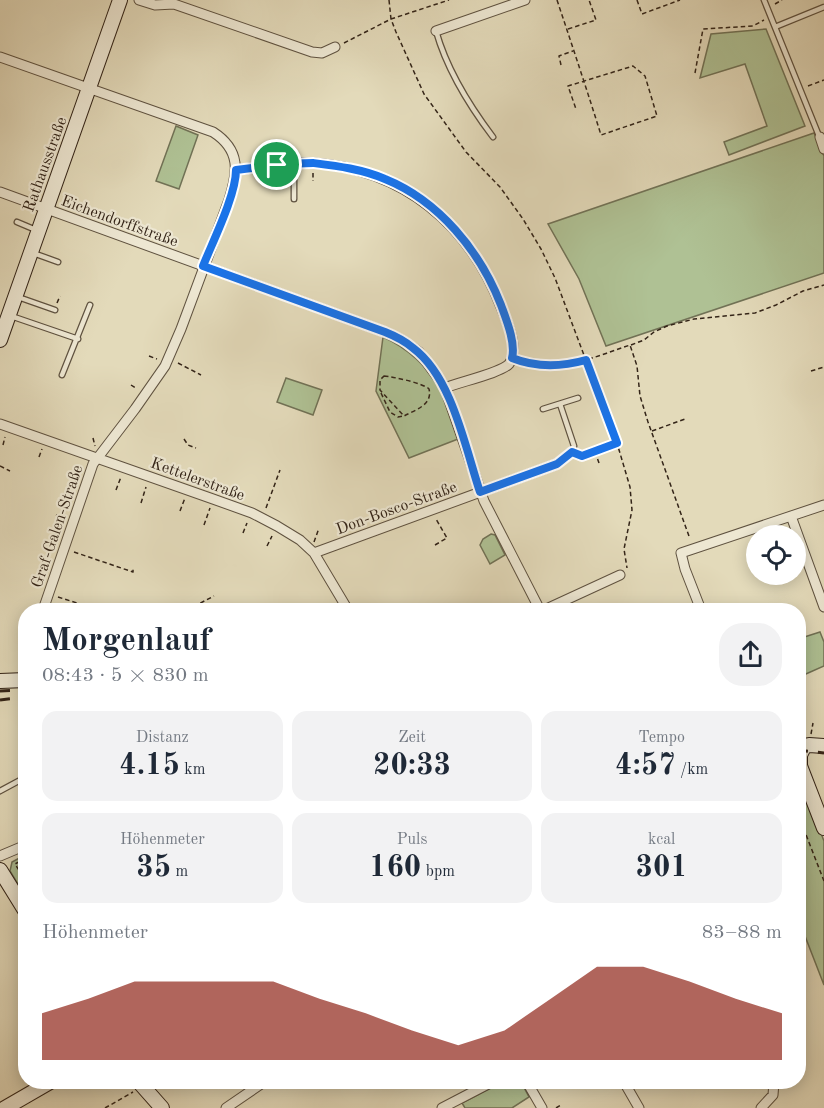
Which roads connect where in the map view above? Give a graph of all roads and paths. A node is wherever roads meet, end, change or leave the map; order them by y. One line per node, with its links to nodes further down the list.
1 (120, 0): 26 (street, Rathausstraße)
2 (139, 0): 19 (street)
3 (389, 0): 15 (path)
4 (449, 0): 15 (path)
5 (525, 0): 18 (street)
6 (557, 0): 17 (path)
7 (589, 0): 17 (path)
8 (637, 0): 9 (path)
9 (680, 0)
10 (764, 0): 12 (lane)
11 (782, 0): 12 (path)
12 (767, 7): 14 (lane)
13 (824, 7): 16 (lane)
14 (770, 17): 16 (lane); 23 (path)
15 (391, 19): 19 (path); 52 (path)
16 (775, 27): 27 (lane)
17 (567, 29): 20 (path)
18 (436, 31): 29 (lane)
19 (335, 47)
20 (574, 51): 22 (path); 25 (path)
21 (0, 57): 26 (street)
22 (561, 65)
23 (695, 73)
24 (824, 80): 27 (path)
25 (584, 81): 25 (path); 28 (path)
26 (89, 88): 33 (street); 36 (street, Rathausstraße)
27 (800, 89): 30 (lane)
28 (576, 109)
29 (493, 137)
30 (820, 137): 31 (street)
31 (824, 149)
32 (294, 163): 33 (street); 35 (lane); 51 (street)
33 (236, 170): 41 (street, Graf-Galen-Straße)
34 (0, 192): 36 (street, Eichendorffstraße)
35 (294, 199)
36 (46, 209): 38 (street, Rathausstraße); 41 (street, Eichendorffstraße)
37 (17, 222): 38 (lane)
38 (38, 231): 39 (street, Rathausstraße)
39 (31, 252): 40 (lane); 43 (street, Rathausstraße)
40 (58, 261)
41 (203, 266): 50 (street, Graf-Galen-Straße); 57 (street, Eichendorffstraße)
42 (824, 285): 49 (path)
43 (16, 296): 45 (lane); 46 (street, Rathausstraße)
44 (90, 305): 48 (lane)
45 (55, 310)
46 (9, 315): 47 (street, Rathausstraße); 48 (lane)
47 (1, 334)
48 (78, 339): 55 (lane)
49 (630, 345): 52 (path); 65 (path)
50 (169, 358): 56 (path); 71 (street, Graf-Galen-Straße)
51 (512, 358): 52 (path); 57 (street)
52 (588, 360): 67 (path)
53 (824, 367): 54 (path)
54 (811, 371)
55 (62, 375)
56 (201, 375)
57 (445, 388): 80 (street, Eichendorffstraße)
58 (381, 392): 62 (path); 62 (path); 62 (path)
59 (578, 398): 60 (lane)
60 (560, 404): 61 (lane); 70 (lane)
61 (543, 409)
62 (404, 416)
63 (685, 419): 65 (path)
64 (0, 424): 71 (street, Kettelerstraße)
65 (651, 431): 96 (path)
66 (184, 439): 68 (path)
67 (617, 443): 69 (path); 99 (path)
68 (196, 448)
69 (595, 451): 70 (path); 72 (path)
70 (572, 452): 80 (street, Don-Bosco-Straße)
71 (99, 458): 74 (street, Kettelerstraße); 95 (street, Graf-Galen-Straße)
72 (599, 463)
73 (0, 466): 76 (path)
74 (125, 467): 77 (street, Kettelerstraße); 78 (path)
75 (280, 470): 88 (path)
76 (10, 471)
77 (150, 476): 79 (street, Kettelerstraße); 82 (path)
78 (116, 490)
79 (187, 490): 81 (street, Kettelerstraße); 85 (path)
80 (480, 492): 84 (street, Don-Bosco-Straße); 107 (street, Eichendorffstraße)
81 (213, 499): 86 (street, Kettelerstraße); 89 (path)
82 (141, 503)
83 (824, 505): 87 (street)
84 (431, 510): 93 (path); 97 (street, Don-Bosco-Straße)
85 (180, 512)
86 (252, 513): 88 (street, Kettelerstraße); 92 (path)
87 (791, 516): 96 (street); 110 (street)
88 (262, 518): 90 (street, Kettelerstraße)
89 (204, 525)
90 (278, 526): 94 (path); 97 (street, Kettelerstraße)
91 (319, 528): 97 (path)
92 (243, 533)
93 (435, 545)
94 (267, 546)
95 (64, 549): 98 (path); 100 (street, Graf-Galen-Straße)
96 (694, 549): 109 (street)
97 (311, 550): 106 (street, Kettelerstraße)
98 (134, 569)
99 (620, 575): 108 (street)
100 (49, 594): 103 (street, Graf-Galen-Straße); 104 (path)
101 (214, 596): 105 (path)
102 (76, 599): 104 (path)
103 (46, 603)
104 (75, 603)
105 (200, 603)
106 (344, 603)
107 (538, 603)
108 (558, 603)
109 (698, 603)
110 (824, 607)
111 (18, 680): 112 (street)
112 (0, 681)
113 (813, 723): 114 (path)
114 (806, 738)
115 (806, 743): 116 (street)
116 (824, 746)
117 (806, 779): 120 (street)
118 (18, 781): 119 (lane)
119 (0, 790)
120 (824, 828)
121 (806, 835): 127 (path)
122 (18, 848): 123 (street)
123 (0, 856)
124 (18, 862): 125 (path)
125 (18, 868)
126 (0, 870): 128 (street)
127 (824, 881)
128 (18, 899)
129 (38, 1089): 138 (street)
130 (134, 1089): 139 (path)
131 (145, 1089): 140 (street)
132 (254, 1089): 141 (street)
133 (477, 1089): 142 (street)
134 (531, 1089): 143 (street)
135 (628, 1089): 145 (street)
136 (773, 1089): 146 (street)
137 (561, 1105): 144 (path)
138 (5, 1108)
139 (105, 1108)
140 (162, 1108)
141 (226, 1108)
142 (442, 1108)
143 (542, 1108)
144 (556, 1108)
145 (639, 1108)
146 (761, 1108)

